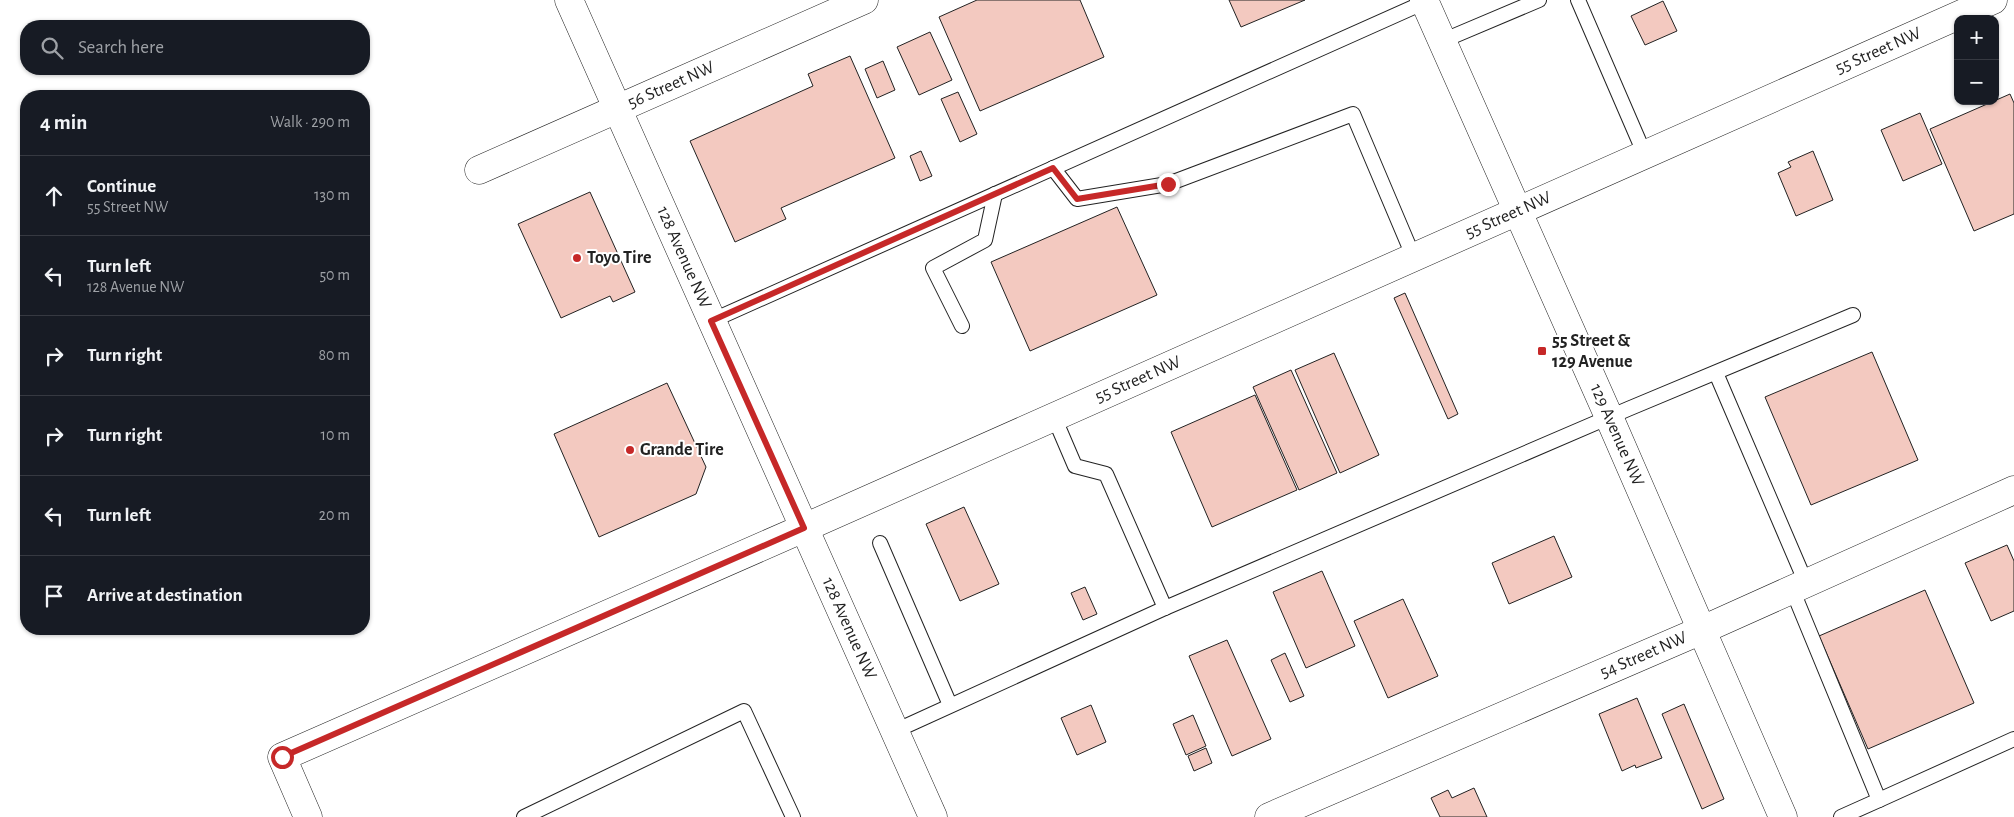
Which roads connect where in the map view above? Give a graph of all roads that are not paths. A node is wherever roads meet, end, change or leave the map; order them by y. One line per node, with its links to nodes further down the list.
1 (568, 0): 8 (street, 128 Avenue NW)
2 (864, 0): 8 (street, 56 Street NW)
3 (1539, 0): 7 (lane)
4 (1578, 0): 9 (lane)
5 (1993, 0): 9 (street, 55 Street NW)
6 (1424, 1): 7 (street, 129 Avenue NW); 10 (lane)
7 (1442, 41): 13 (street, 129 Avenue NW)
8 (617, 109): 11 (street, 56 Street NW); 16 (street, 128 Avenue NW)
9 (1645, 155): 13 (street, 55 Street NW)
10 (1053, 168): 12 (lane); 14 (lane)
11 (479, 170)
12 (995, 194): 16 (lane); 17 (lane)
13 (1517, 212): 14 (street, 55 Street NW); 20 (street, 129 Avenue NW)
14 (1414, 258): 19 (street, 55 Street NW)
15 (1853, 315): 18 (lane)
16 (711, 321): 22 (street, 128 Avenue NW)
17 (962, 326)
18 (1716, 372): 20 (lane); 24 (lane)
19 (1054, 417): 22 (street, 55 Street NW); 25 (lane)
20 (1609, 417): 25 (lane); 26 (street, 129 Avenue NW)
21 (2014, 490): 24 (street, 54 Street NW)
22 (804, 528): 28 (street, 128 Avenue NW); 31 (street, 55 Street NW)
23 (880, 543): 27 (lane)
24 (1799, 586): 26 (street, 54 Street NW); 30 (lane)
25 (1165, 608): 27 (lane)
26 (1702, 630): 35 (street, 54 Street NW); 36 (street, 129 Avenue NW)
27 (950, 705): 28 (lane)
28 (895, 732): 34 (street, 128 Avenue NW)
29 (2014, 739): 30 (lane)
30 (1879, 800): 37 (lane)
31 (308, 817)
32 (524, 817): 33 (lane)
33 (793, 817)
34 (933, 817)
35 (1270, 817)
36 (1783, 817)
37 (1841, 817)

